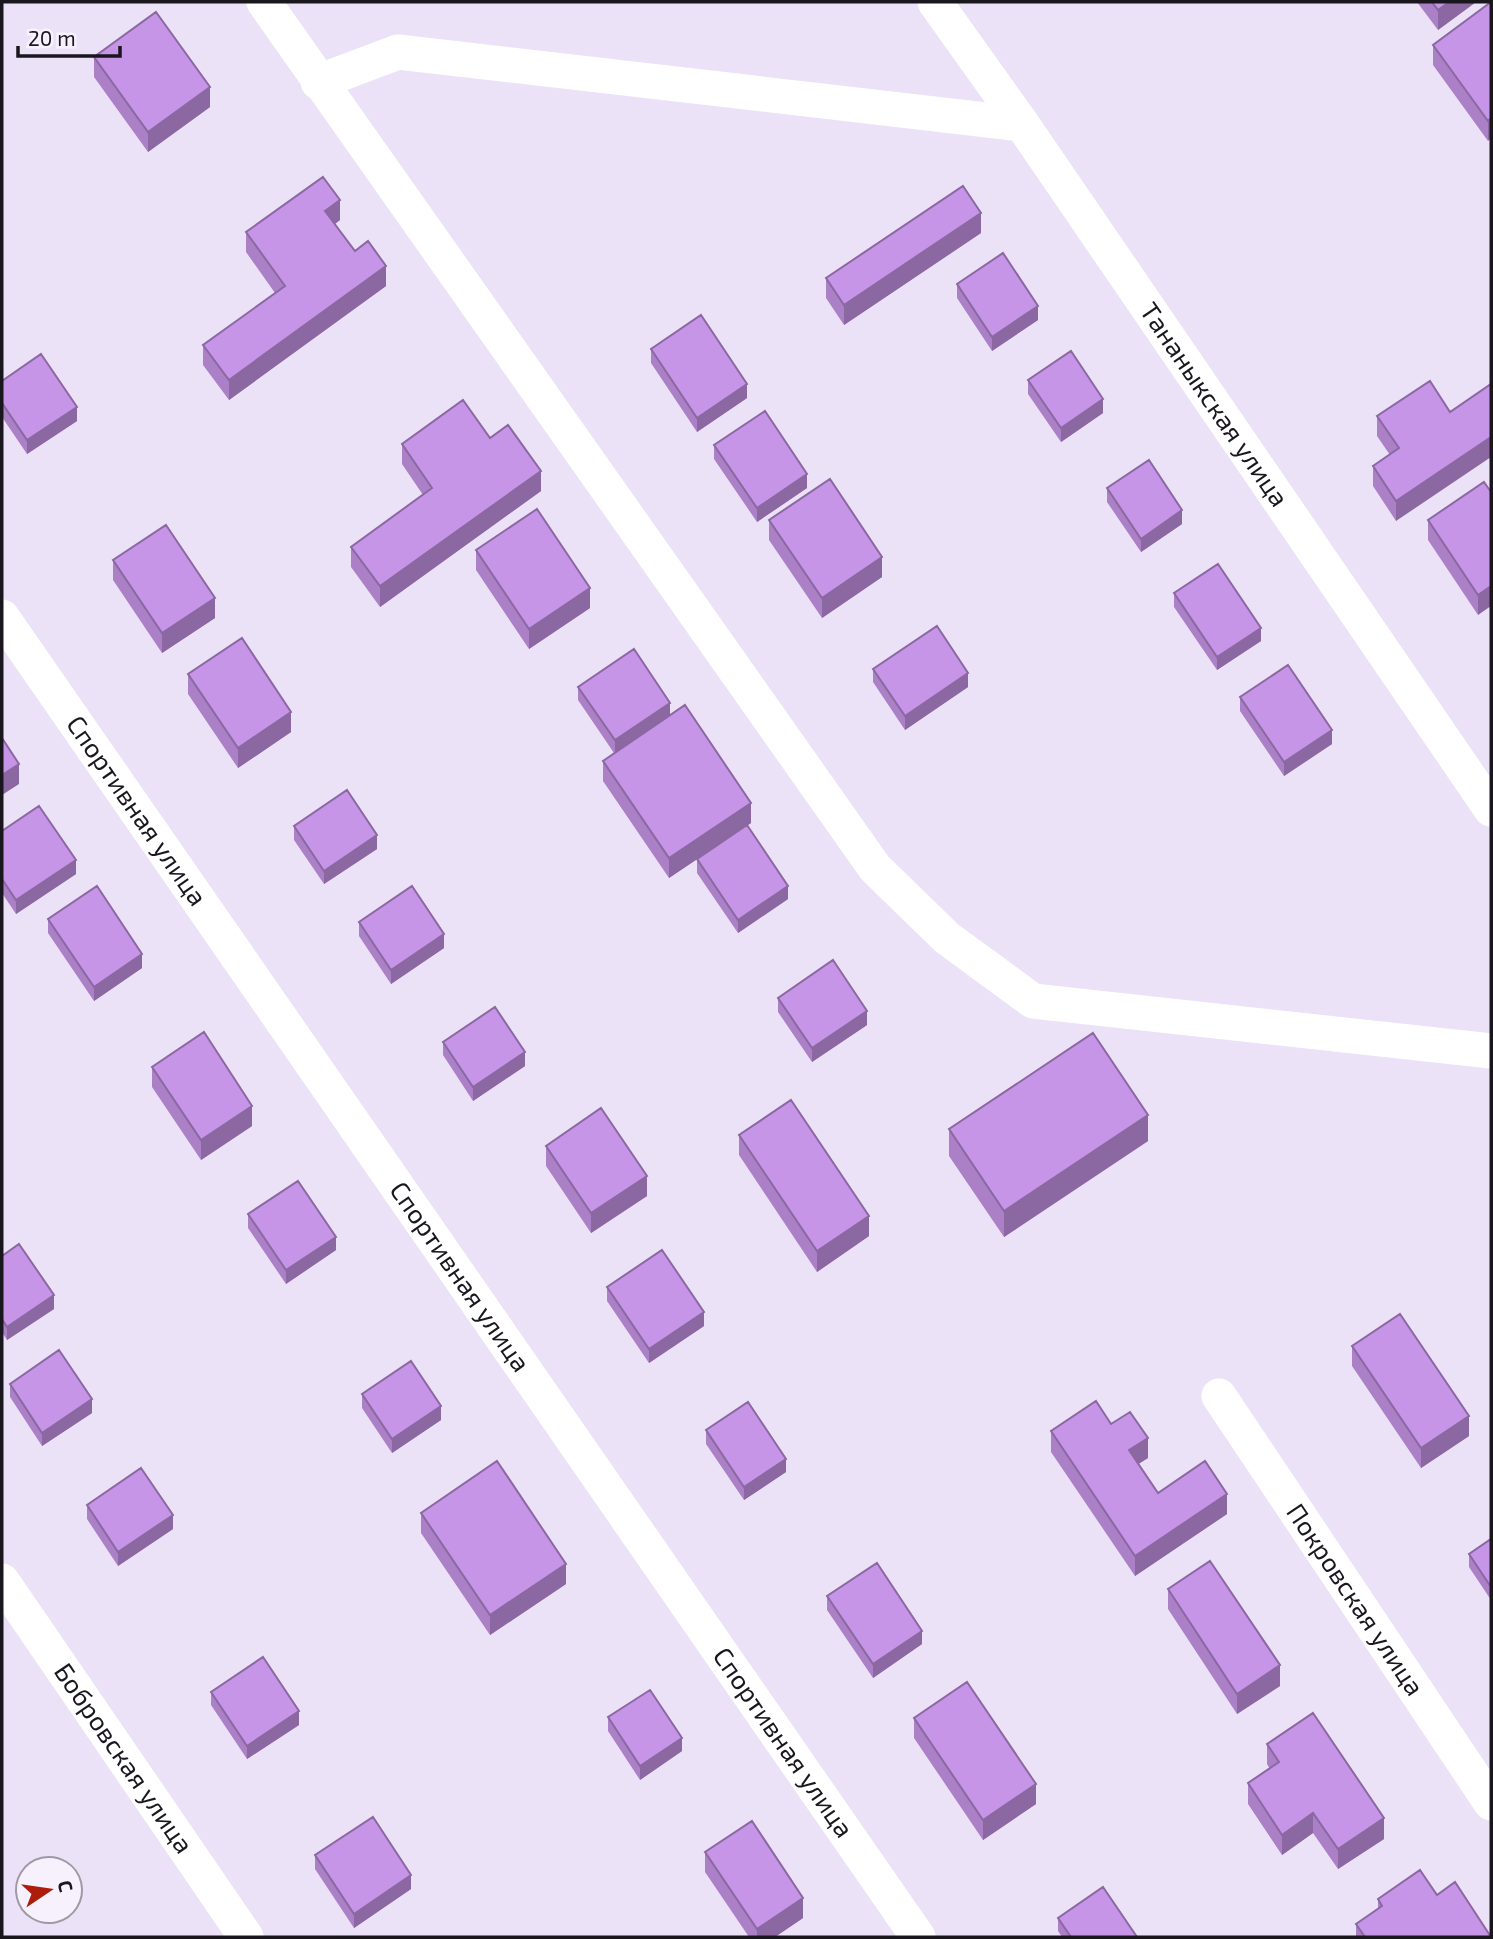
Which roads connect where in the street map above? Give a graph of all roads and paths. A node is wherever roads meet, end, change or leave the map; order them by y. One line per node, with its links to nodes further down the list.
1 (264, 2): 3 (street)
2 (935, 2): 4 (street, Тананыкская улица)
3 (318, 82): 4 (street); 7 (street)
4 (1022, 124): 6 (street, Тананыкская улица)
5 (2, 617): 12 (street, Спортивная улица)
6 (1491, 809)
7 (1491, 1051)
8 (1219, 1396): 10 (street, Покровская улица)
9 (2, 1581): 11 (street, Бобровская улица)
10 (1491, 1803)
11 (246, 1937)
12 (918, 1937)

